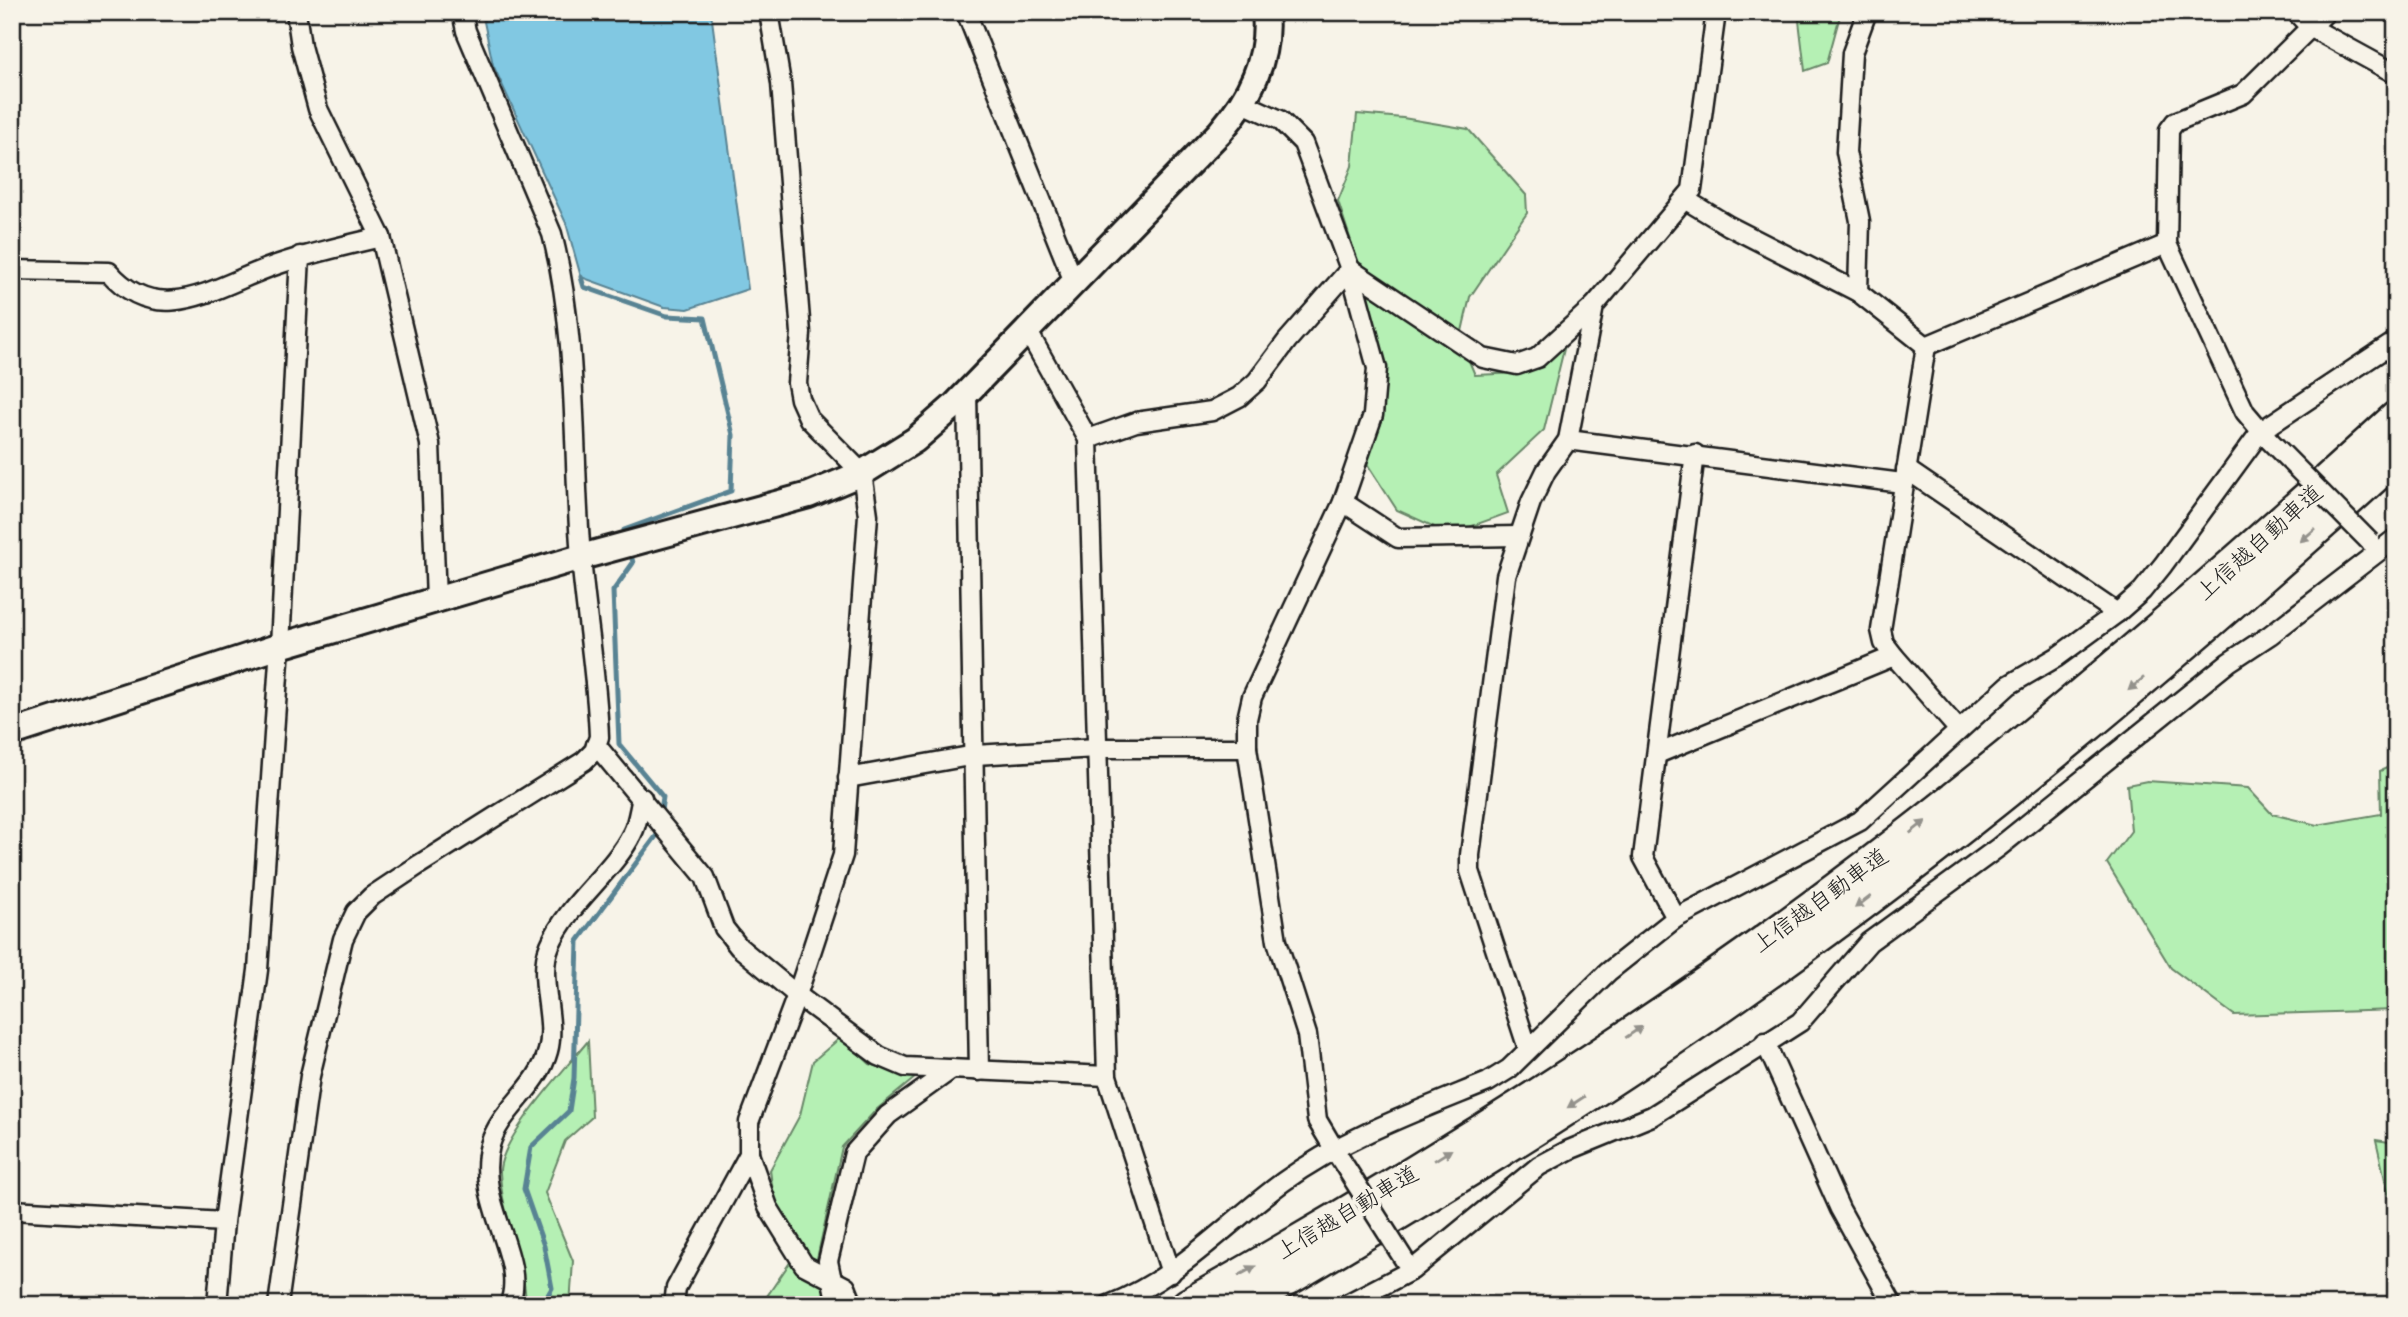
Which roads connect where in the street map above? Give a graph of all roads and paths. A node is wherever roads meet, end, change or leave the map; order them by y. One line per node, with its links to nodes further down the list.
1 (296, 12): 14 (street)
2 (462, 12): 38 (street)
3 (769, 12): 32 (street)
4 (966, 12): 19 (street)
5 (1265, 12): 12 (street)
6 (1716, 12): 13 (street)
7 (1867, 12): 20 (street)
8 (2296, 12): 10 (street)
9 (2326, 12): 10 (street)
10 (2310, 27): 11 (street); 15 (street)
11 (2396, 74)
12 (1243, 103): 17 (street); 19 (street)
13 (1686, 200): 20 (street); 21 (street)
14 (381, 237): 16 (street); 39 (street)
15 (2167, 244): 24 (street); 27 (street)
16 (300, 256): 18 (street); 41 (street)
17 (1350, 269): 21 (street); 28 (street); 34 (street)
18 (12, 270)
19 (1074, 282): 22 (street)
20 (1858, 292): 24 (street)
21 (1594, 306): 29 (street)
22 (1027, 330): 25 (street); 28 (street)
23 (2396, 341): 27 (street)
24 (1926, 346): 33 (street)
25 (967, 391): 32 (street); 49 (street)
26 (2396, 418): 73 (highway, 上信越自動車道, one-way to 26)
27 (2264, 435): 37 (street, bridge); 40 (street)
28 (1088, 439): 46 (street)
29 (1568, 440): 30 (street); 35 (street)
30 (1695, 454): 33 (street); 48 (street)
31 (2396, 457): 74 (highway, 上信越自動車道, one-way to 74)
32 (862, 473): 38 (street); 50 (street)
33 (1904, 476): 40 (street); 42 (street)
34 (1343, 502): 35 (street); 47 (street)
35 (1518, 536): 55 (street)
36 (2396, 538): 37 (street)
37 (2375, 547): 54 (street)
38 (581, 557): 39 (street); 45 (street)
39 (436, 600): 41 (street)
40 (2117, 613): 43 (street)
41 (280, 646): 44 (street); 62 (street)
42 (1894, 656): 43 (street); 48 (street)
43 (1958, 729): 52 (street)
44 (12, 733)
45 (596, 745): 51 (street); 67 (street)
46 (1097, 748): 47 (street); 49 (street); 58 (street)
47 (1247, 748): 59 (street)
48 (1657, 754): 52 (street)
49 (975, 755): 50 (street); 57 (street)
50 (848, 778): 53 (street)
51 (647, 803): 53 (street); 68 (street)
52 (1676, 918): 55 (street)
53 (797, 995): 56 (street); 60 (street)
54 (1765, 1042): 63 (street); 76 (street)
55 (1528, 1049): 59 (street)
56 (952, 1069): 57 (street); 65 (street)
57 (979, 1071): 58 (street)
58 (1107, 1076): 64 (street)
59 (1336, 1152): 63 (street, bridge); 64 (street)
60 (749, 1154): 65 (street); 69 (street)
61 (12, 1210): 62 (street)
62 (224, 1222): 66 (street)
63 (1408, 1265): 75 (street)
64 (1171, 1273): 72 (street)
65 (834, 1281): 70 (street); 71 (street)
66 (217, 1305)
67 (278, 1305)
68 (509, 1305)
69 (674, 1305)
70 (837, 1305)
71 (853, 1305)
72 (1109, 1305)
73 (1188, 1305)
74 (1243, 1305)
75 (1345, 1305)
76 (1893, 1305)

